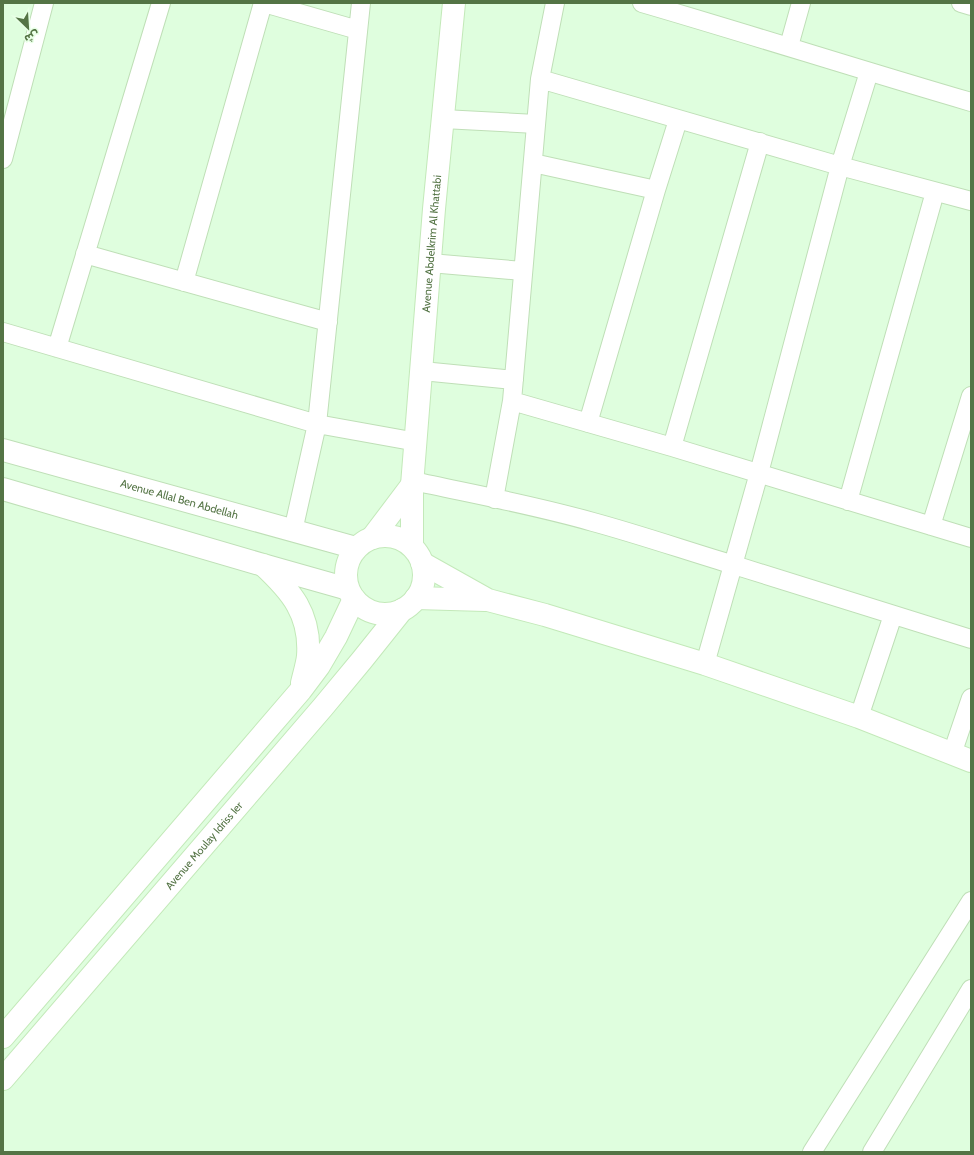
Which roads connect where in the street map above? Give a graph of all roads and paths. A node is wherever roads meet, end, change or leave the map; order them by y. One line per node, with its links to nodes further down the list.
1 (44, 3): 20 (street)
2 (161, 3): 26 (street)
3 (263, 3): 11 (street); 29 (street)
4 (361, 3): 11 (street)
5 (454, 3): 16 (main road, Avenue Abdelkrim Al Khattabi)
6 (555, 3): 14 (street)
7 (642, 3): 12 (street)
8 (801, 3): 12 (street)
9 (961, 3): 10 (street)
10 (971, 6)
11 (358, 30): 30 (street)
12 (789, 46): 13 (street)
13 (869, 72): 15 (street); 22 (street)
14 (540, 79): 17 (street); 18 (street)
15 (971, 102)
16 (443, 119): 18 (street); 27 (main road, Avenue Abdelkrim Al Khattabi)
17 (678, 120): 19 (street); 23 (street)
18 (536, 124): 21 (street)
19 (760, 142): 22 (street); 40 (street)
20 (3, 159)
21 (533, 163): 23 (street); 28 (street)
22 (840, 166): 24 (street); 42 (street)
23 (656, 190): 37 (street)
24 (935, 192): 25 (street); 46 (street)
25 (971, 201)
26 (85, 254): 29 (street); 32 (street)
27 (430, 263): 28 (street); 33 (main road, Avenue Abdelkrim Al Khattabi)
28 (523, 271): 34 (street)
29 (184, 282): 30 (street)
30 (328, 322): 38 (street)
31 (3, 332): 32 (street)
32 (57, 348): 38 (street)
33 (422, 371): 34 (street); 39 (main road, Avenue Abdelkrim Al Khattabi)
34 (514, 380): 36 (street)
35 (971, 396): 47 (street)
36 (512, 401): 37 (street); 45 (street)
37 (588, 423): 40 (street)
38 (318, 424): 39 (street); 48 (street)
39 (417, 442): 43 (main road, Avenue Abdelkrim Al Khattabi)
40 (672, 446): 42 (street)
41 (3, 450): 48 (main road, Avenue Allal Ben Abdellah)
42 (758, 473): 46 (street); 53 (street)
43 (413, 483): 45 (street); 50 (main road); 51 (main road, Avenue Abdelkrim Al Khattabi)
44 (3, 488): 52 (main road)
45 (494, 499): 53 (street)
46 (848, 501): 47 (street)
47 (931, 526): 49 (street)
48 (293, 531): 50 (main road, Avenue Allal Ben Abdellah)
49 (971, 538)
50 (364, 543): 51 (main road); 54 (main road)
51 (417, 555): 55 (main road); 56 (main road)
52 (263, 565): 54 (main road); 60 (main road)
53 (732, 565): 57 (street); 59 (street)
54 (351, 594): 56 (main road); 60 (main road)
55 (488, 600): 56 (main road); 59 (main road)
56 (409, 604): 67 (main road, Avenue Moulay Idriss Ier)
57 (893, 615): 58 (street); 62 (street)
58 (971, 639)
59 (704, 664): 62 (main road)
60 (301, 690): 66 (main road)
61 (971, 698): 63 (street)
62 (859, 717): 63 (main road)
63 (961, 758)
64 (971, 901): 68 (street)
65 (971, 989): 69 (street)
66 (3, 1037)
67 (3, 1079)
68 (812, 1152)
69 (872, 1152)

